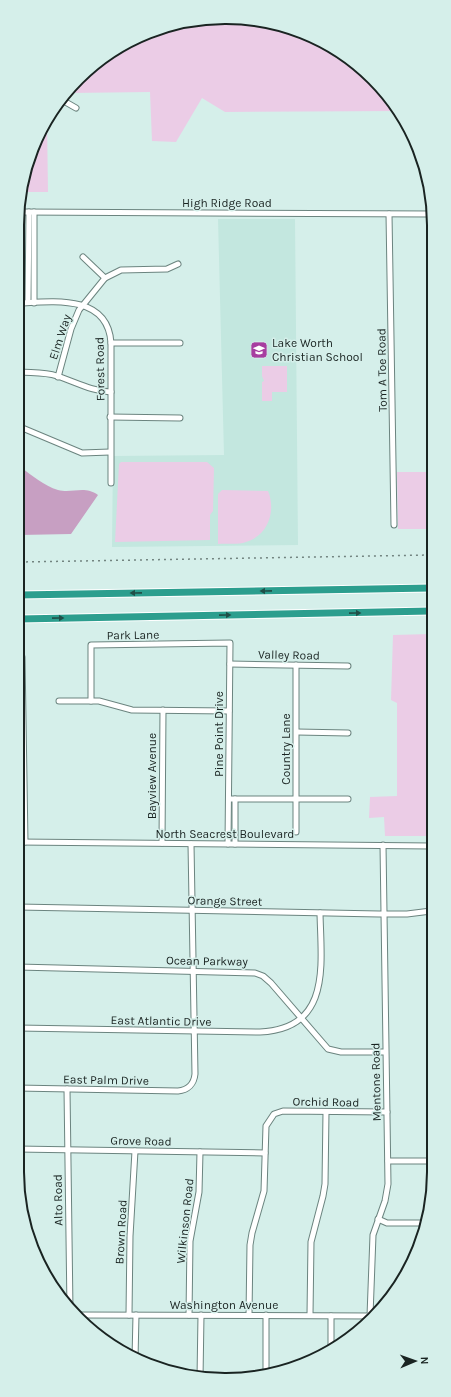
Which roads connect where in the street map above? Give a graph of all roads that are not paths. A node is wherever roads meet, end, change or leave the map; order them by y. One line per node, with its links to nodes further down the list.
1 (66, 103): 2 (street)
2 (76, 108)
3 (24, 212): 4 (street, High Ridge Road)
4 (32, 212): 5 (street, High Ridge Road); 11 (street)
5 (389, 214): 6 (street, High Ridge Road); 23 (street, Tom A Toe Road)
6 (427, 214)
7 (84, 257): 9 (street)
8 (178, 264): 9 (street)
9 (105, 278): 12 (street, Elm Way)
10 (24, 303): 11 (street, Forest Road)
11 (31, 303): 12 (street, Forest Road)
12 (84, 305): 13 (street, Forest Road); 16 (street, Elm Way)
13 (111, 343): 14 (street); 17 (street, Forest Road)
14 (180, 343)
15 (24, 372): 16 (street)
16 (58, 376): 17 (street)
17 (111, 392): 18 (street, Forest Road)
18 (110, 417): 19 (street); 21 (street, Forest Road)
19 (180, 418)
20 (24, 429): 21 (street)
21 (110, 452): 22 (street, Forest Road)
22 (111, 483)
23 (394, 525)
24 (427, 588): 25 (highway, one-way to 25)
25 (24, 595)
26 (427, 611): 27 (highway, one-way to 26)
27 (24, 619)
28 (230, 643): 29 (street, Pine Point Drive); 33 (street, Park Lane)
29 (230, 664): 30 (street, Valley Road); 35 (street, Pine Point Drive)
30 (296, 666): 31 (street, Valley Road); 36 (street, Country Lane)
31 (348, 666)
32 (59, 701): 33 (street)
33 (91, 701): 34 (street)
34 (163, 710): 35 (street); 46 (street, Bayview Avenue)
35 (229, 711): 38 (street, Pine Point Drive)
36 (297, 732): 37 (street); 39 (street, Country Lane)
37 (348, 733)
38 (232, 799): 39 (street); 42 (street, Pine Point Drive); 43 (street, Pine Point Drive)
39 (296, 799): 40 (street); 44 (street, Country Lane)
40 (348, 799)
41 (24, 805): 45 (street)
42 (229, 824): 43 (street); 48 (street, Pine Point Drive)
43 (235, 824): 49 (street, Pine Point Drive)
44 (296, 832)
45 (25, 842): 46 (street, North Seacrest Boulevard)
46 (162, 843): 47 (street, North Seacrest Boulevard)
47 (191, 844): 48 (street, North Seacrest Boulevard); 53 (street)
48 (228, 844): 49 (street, North Seacrest Boulevard)
49 (235, 844): 50 (street, North Seacrest Boulevard)
50 (383, 845): 51 (street, North Seacrest Boulevard); 56 (street, Mentone Road)
51 (427, 846)
52 (24, 907): 53 (street, Orange Street)
53 (193, 910): 55 (street, Orange Street); 58 (street)
54 (427, 911): 56 (street, Orange Street)
55 (320, 913): 56 (street, Orange Street); 59 (street, East Atlantic Drive)
56 (384, 914): 62 (street, Mentone Road)
57 (24, 967): 58 (street, Ocean Parkway)
58 (193, 971): 59 (street, Ocean Parkway); 61 (street)
59 (300, 1018): 61 (street, East Atlantic Drive); 62 (street, Ocean Parkway)
60 (24, 1028): 61 (street, East Atlantic Drive)
61 (194, 1031): 64 (street, East Palm Drive)
62 (386, 1052): 66 (street, Mentone Road)
63 (24, 1088): 64 (street, East Palm Drive)
64 (67, 1089): 68 (street, Alto Road)
65 (326, 1112): 66 (street, Orchid Road); 71 (street, Orchid Road); 85 (street)
66 (387, 1112): 72 (street, Mentone Road)
67 (24, 1149): 68 (street, Grove Road)
68 (68, 1150): 69 (street, Grove Road); 76 (street, Alto Road)
69 (135, 1151): 70 (street, Grove Road); 79 (street, Brown Road)
70 (200, 1152): 71 (street, Grove Road); 81 (street, Wilkinson Road)
71 (265, 1154): 83 (street)
72 (388, 1161): 73 (street); 74 (street, Mentone Road)
73 (427, 1161)
74 (378, 1219): 75 (street); 77 (street, Mentone Road)
75 (420, 1224)
76 (70, 1299)
77 (371, 1311)
78 (84, 1315): 79 (street, Washington Avenue)
79 (129, 1315): 80 (street, Washington Avenue)
80 (136, 1315): 81 (street, Washington Avenue); 89 (street)
81 (189, 1315): 82 (street, Washington Avenue)
82 (201, 1315): 83 (street, Washington Avenue); 91 (street)
83 (249, 1315): 84 (street, Washington Avenue)
84 (266, 1315): 85 (street, Washington Avenue); 90 (street)
85 (310, 1315): 86 (street, Washington Avenue)
86 (331, 1316): 87 (street, Washington Avenue); 88 (street)
87 (366, 1316)
88 (331, 1343)
89 (135, 1352)
90 (266, 1369)
91 (200, 1371)

